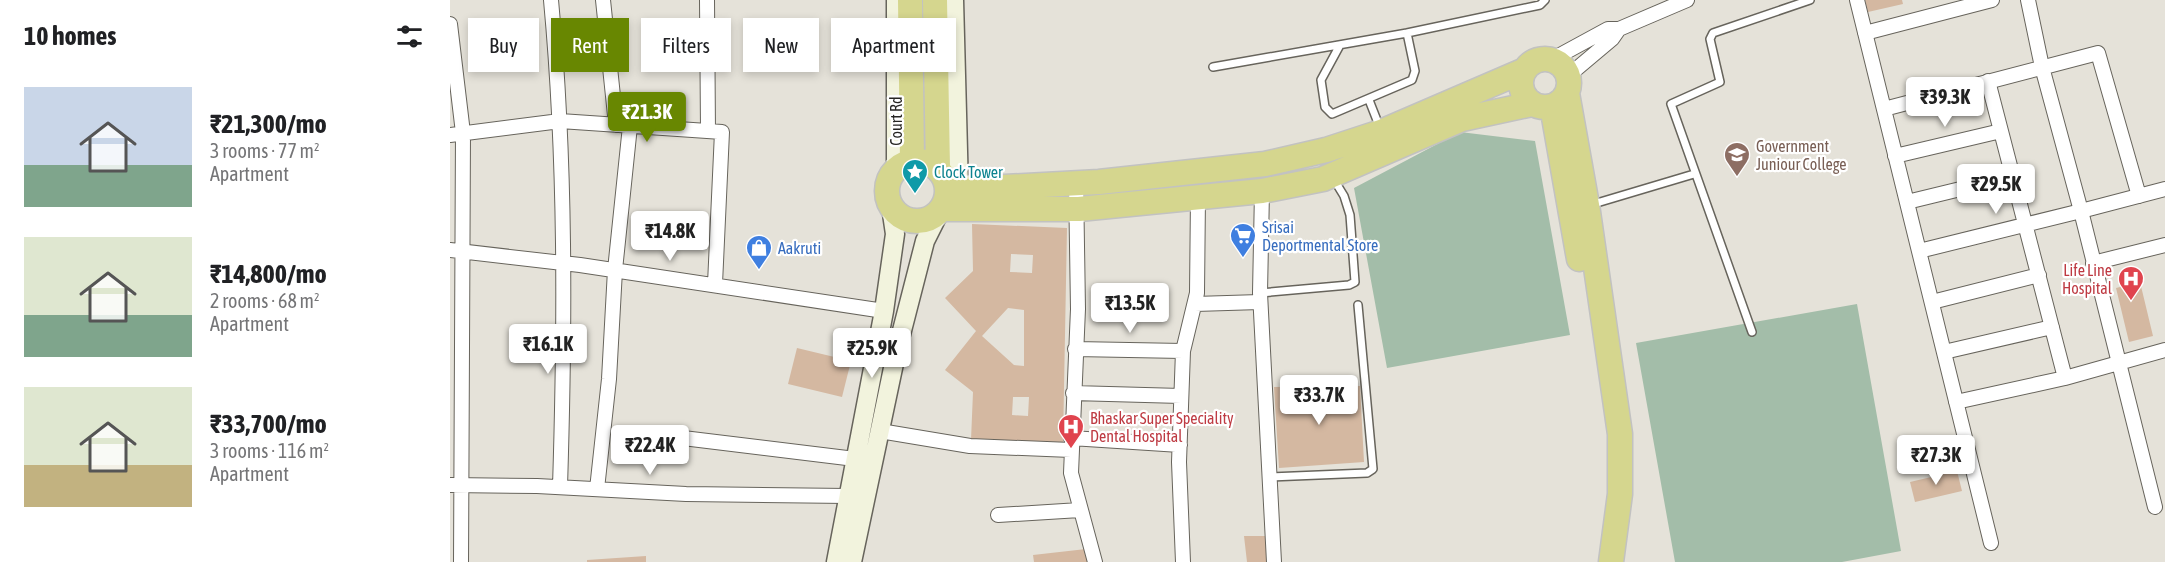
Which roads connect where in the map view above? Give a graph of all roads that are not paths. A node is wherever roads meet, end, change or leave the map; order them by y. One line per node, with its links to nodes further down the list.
1 (551, 0): 26 (street)
2 (603, 0): 27 (street)
3 (708, 0): 29 (street)
4 (896, 0): 35 (main road, Court Rd)
5 (910, 0): 35 (highway)
6 (935, 0): 41 (highway)
7 (954, 0): 41 (main road)
8 (1545, 0): 16 (lane)
9 (1687, 0): 15 (street)
10 (1810, 0): 36 (lane)
11 (1857, 0): 17 (street)
12 (1992, 0): 17 (street)
13 (2028, 0): 20 (street)
14 (450, 24): 31 (street)
15 (1619, 29): 23 (street); 23 (street)
16 (1407, 33): 18 (lane); 24 (lane)
17 (1865, 33): 25 (street)
18 (1340, 45): 19 (lane); 24 (lane)
19 (1213, 67)
20 (2042, 67): 22 (street); 42 (street); 48 (street)
21 (1525, 70): 23 (highway); 23 (highway); 32 (highway)
22 (1988, 81): 25 (street); 30 (street)
23 (1554, 88): 32 (highway); 45 (highway); 94 (highway)
24 (1369, 100): 32 (lane)
25 (1884, 109): 33 (street)
26 (560, 121): 27 (street); 31 (street); 53 (street)
27 (616, 125): 28 (street)
28 (630, 126): 29 (street); 55 (street)
29 (708, 131): 57 (street)
30 (2001, 131): 33 (street); 37 (street)
31 (456, 134): 51 (street)
32 (1385, 141): 34 (highway)
33 (1895, 156): 44 (street)
34 (1329, 163): 38 (highway); 40 (highway); 58 (lane)
35 (904, 165): 41 (highway); 46 (highway)
36 (1694, 174): 45 (lane); 64 (lane)
37 (2014, 176): 44 (street); 49 (street)
38 (1076, 182): 41 (highway); 47 (street)
39 (2165, 189): 42 (street)
40 (1262, 191): 43 (highway); 58 (street)
41 (945, 194): 46 (highway); 47 (highway); 74 (main road)
42 (2139, 196): 48 (street)
43 (1198, 197): 47 (highway); 60 (street)
44 (1907, 201): 52 (street)
45 (1587, 206): 95 (highway)
46 (891, 207): 62 (main road)
47 (1078, 209): 65 (street)
48 (2081, 212): 49 (street); 54 (street)
49 (2027, 224): 52 (street); 56 (street)
50 (2165, 245): 54 (street)
51 (457, 251): 53 (street); 80 (street)
52 (1919, 251): 59 (street)
53 (561, 263): 55 (street); 81 (street)
54 (2093, 263): 69 (street)
55 (615, 270): 57 (street); 82 (street)
56 (2039, 275): 59 (street); 63 (street)
57 (715, 284): 62 (street)
58 (1260, 298): 60 (street); 79 (street)
59 (1932, 302): 68 (street)
60 (1195, 304): 67 (street)
61 (1358, 305): 79 (lane)
62 (884, 311): 78 (main road)
63 (2052, 327): 68 (street); 70 (street)
64 (1752, 332)
65 (1075, 349): 67 (street); 71 (street)
66 (2165, 350): 69 (street)
67 (1183, 351): 72 (street)
68 (1944, 352): 73 (street)
69 (2118, 364): 70 (street); 84 (street)
70 (2066, 378): 73 (street)
71 (1073, 393): 72 (street); 76 (street)
72 (1181, 396): 77 (street)
73 (1956, 402): 87 (street)
74 (880, 431): 76 (street); 90 (main road)
75 (683, 438): 78 (street)
76 (1071, 444): 77 (street); 85 (street)
77 (1180, 445): 92 (street)
78 (855, 459): 83 (main road)
79 (1270, 477): 93 (street)
80 (456, 485): 81 (street); 88 (street)
81 (560, 487): 82 (street)
82 (597, 489): 83 (street)
83 (848, 496): 89 (main road)
84 (2155, 507)
85 (1080, 510): 86 (street); 91 (street)
86 (998, 515)
87 (1991, 543)
88 (462, 562)
89 (836, 562)
90 (852, 562)
91 (1095, 562)
92 (1183, 562)
93 (1274, 562)
94 (1597, 562)
95 (1611, 562)

